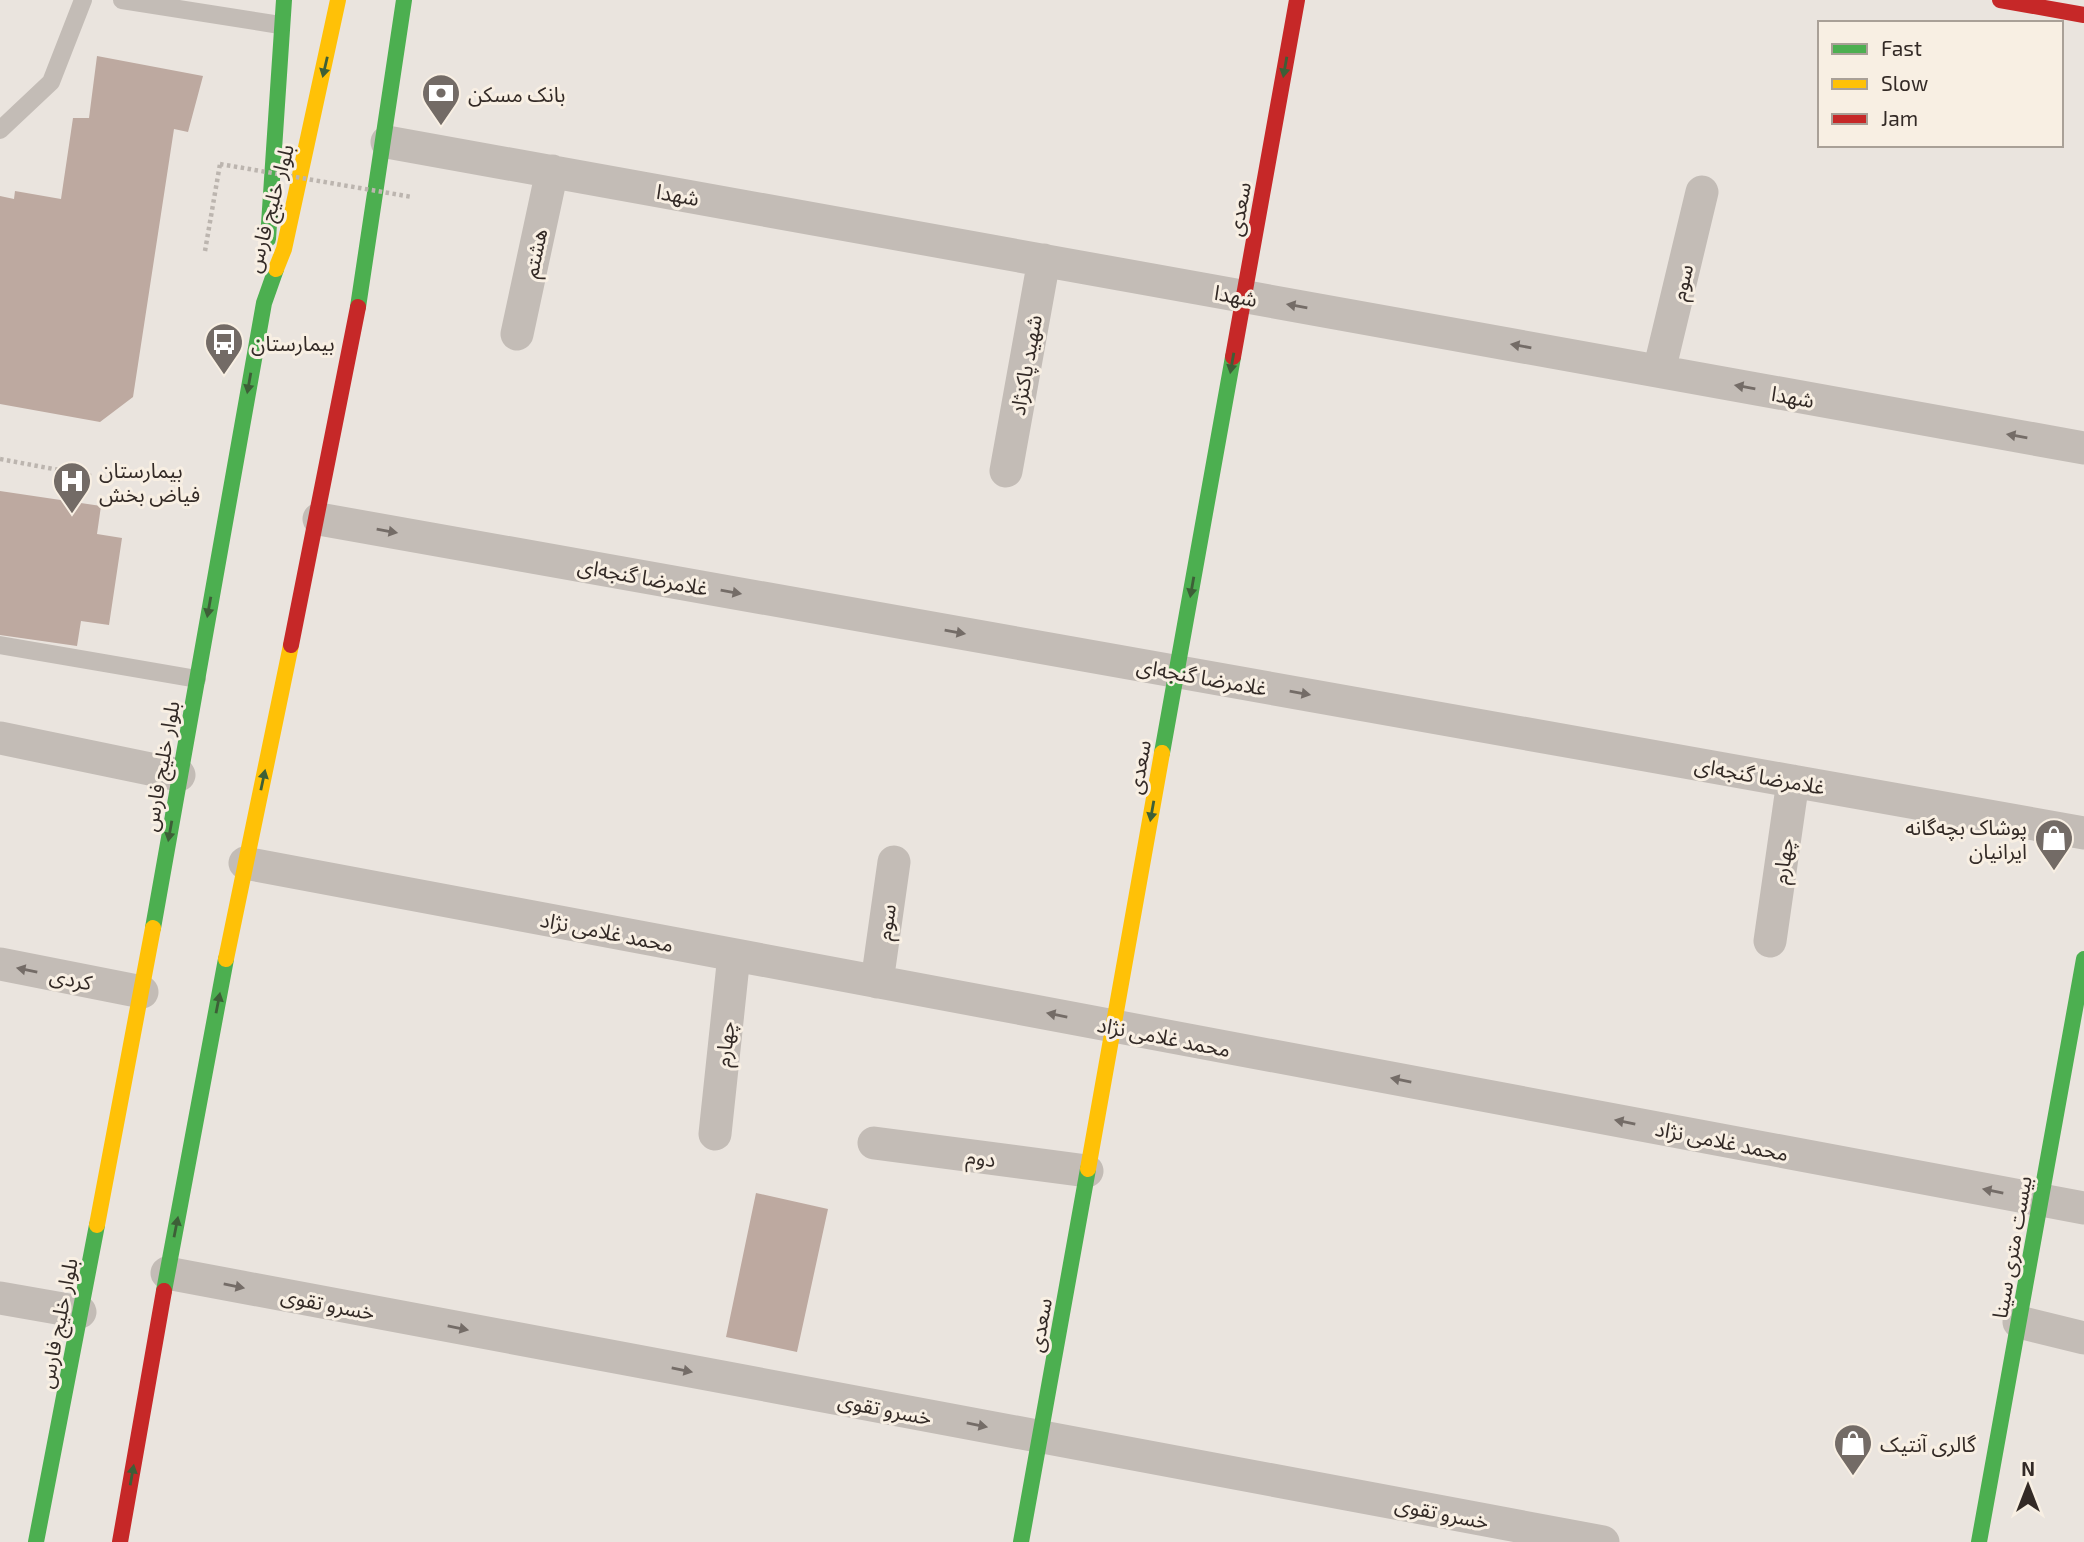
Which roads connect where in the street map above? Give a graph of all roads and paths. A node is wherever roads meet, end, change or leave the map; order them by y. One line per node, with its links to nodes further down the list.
1 (83, 0): 10 (lane)
2 (122, 0): 9 (lane)
3 (284, 0): 9 (main road)
4 (338, 0): 18 (main road, بلوار خلیج فارس, one-way to 18)
5 (404, 0): 11 (main road)
6 (1297, 0): 17 (main road, سعدی, one-way to 17)
7 (2000, 0): 8 (main road)
8 (2084, 15)
9 (280, 25): 18 (main road)
10 (0, 130)
11 (387, 142): 12 (street, شهدا); 25 (main road)
12 (552, 172): 16 (street, شهدا); 19 (street, هشتم)
13 (1702, 192): 20 (street, سوم)
14 (412, 197): 15 (path, bridge)
15 (205, 251)
16 (1044, 260): 17 (street, شهدا); 23 (street, شهید پاکنژاد)
17 (1244, 297): 20 (street, شهدا, one-way to 17); 27 (main road, سعدی, one-way to 27)
18 (264, 303): 28 (main road, بلوار خلیج فارس, one-way to 28)
19 (517, 334)
20 (1660, 372): 21 (street, شهدا, one-way to 20)
21 (2084, 448)
22 (0, 460): 24 (path)
23 (1006, 471)
24 (91, 476)
25 (319, 519): 27 (street, غلامرضا گنجه‌ای, one-way to 27); 34 (main road, one-way to 25)
26 (0, 645): 28 (lane)
27 (1177, 671): 31 (street, غلامرضا گنجه‌ای, one-way to 31); 41 (main road, سعدی, one-way to 41)
28 (197, 679): 30 (main road, بلوار خلیج فارس)
29 (0, 738): 30 (street)
30 (179, 775): 40 (main road, بلوار خلیج فارس, one-way to 40)
31 (1793, 781): 32 (street, غلامرضا گنجه‌ای); 35 (street, چهارم)
32 (2084, 833)
33 (894, 862): 39 (street, سوم)
34 (245, 863): 36 (street, محمد غلامی نژاد); 47 (main road, one-way to 34)
35 (1770, 941)
36 (734, 955): 39 (street, محمد غلامی نژاد); 42 (street, چهارم)
37 (2084, 959): 45 (main road, بیست متری سینا)
38 (0, 964): 40 (street, کردی, one-way to 38)
39 (877, 982): 41 (street, محمد غلامی نژاد, one-way to 39)
40 (142, 992): 49 (main road, بلوار خلیج فارس)
41 (1114, 1026): 44 (main road, سعدی); 45 (street, محمد غلامی نژاد, one-way to 41)
42 (715, 1134)
43 (874, 1143): 44 (street, دوم)
44 (1087, 1171): 52 (main road, سعدی)
45 (2040, 1199): 46 (street, محمد غلامی نژاد); 50 (main road, بیست متری سینا)
46 (2084, 1208)
47 (167, 1273): 52 (street, خسرو تقوی, one-way to 52); 54 (main road, one-way to 47)
48 (0, 1298): 49 (street)
49 (80, 1312): 53 (main road, بلوار خلیج فارس)
50 (2019, 1322): 51 (street); 57 (main road, بیست متری سینا)
51 (2084, 1338)
52 (1040, 1437): 55 (main road, سعدی); 56 (street, خسرو تقوی)
53 (36, 1542)
54 (120, 1542)
55 (1021, 1542)
56 (1603, 1542)
57 (1979, 1542)

